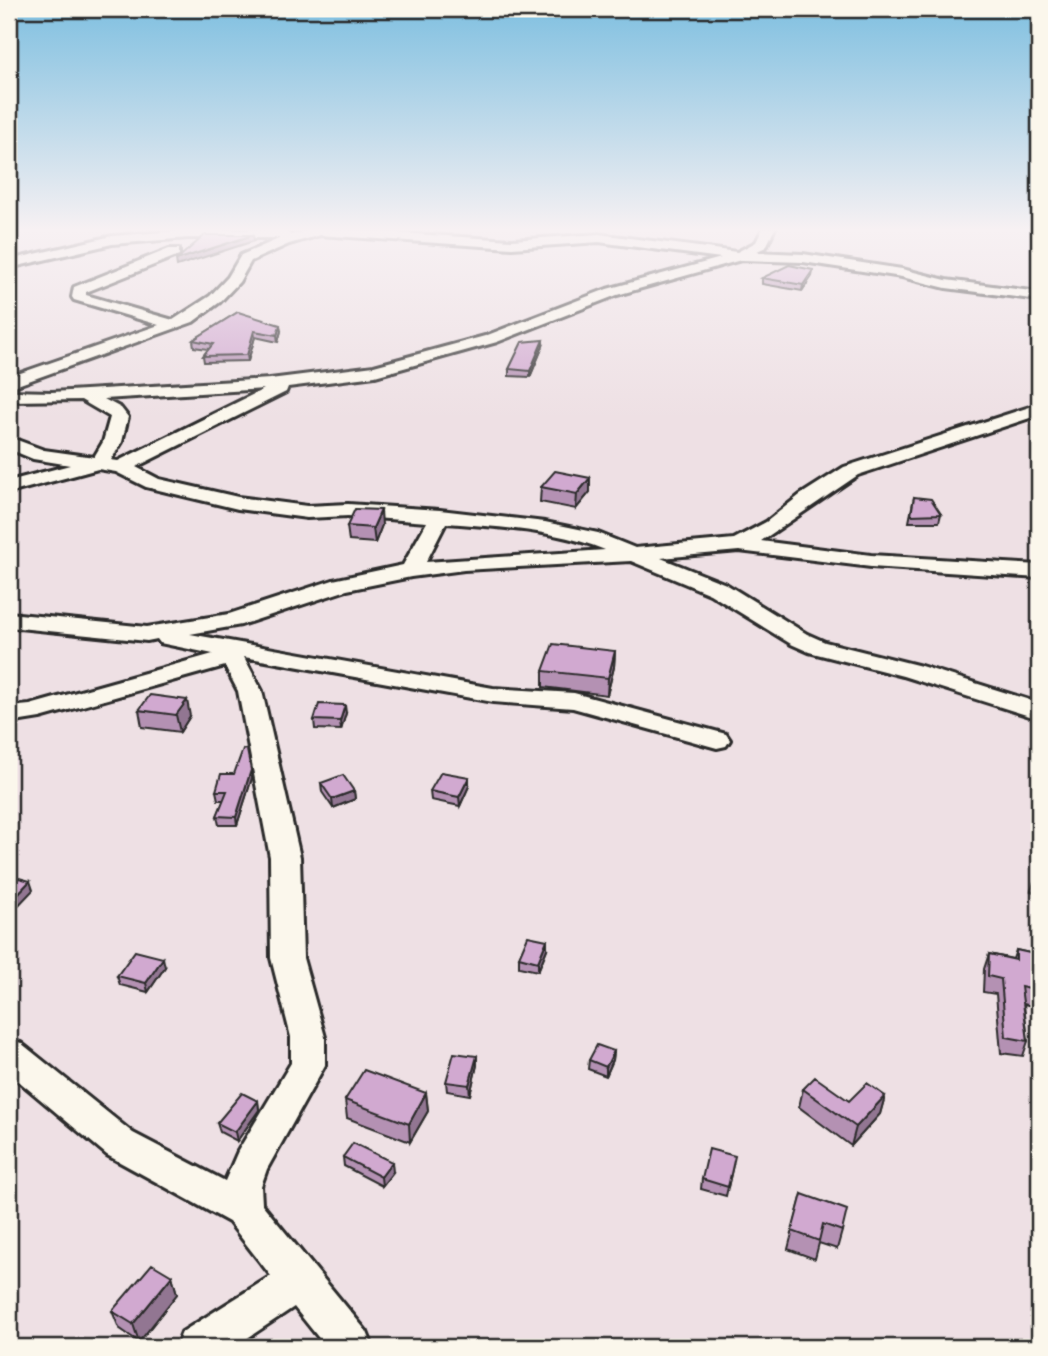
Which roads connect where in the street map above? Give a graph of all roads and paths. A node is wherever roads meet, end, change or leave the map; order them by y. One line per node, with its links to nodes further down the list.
1 (79, 291): 6 (street)
2 (222, 291): 6 (street)
3 (617, 291): 7 (street)
4 (1013, 291): 5 (street)
5 (1039, 296)
6 (174, 325): 8 (street)
7 (291, 382): 9 (street); 15 (street)
8 (9, 383)
9 (85, 395): 10 (street); 14 (street)
10 (9, 396)
11 (1039, 409): 20 (street)
12 (9, 442): 13 (street)
13 (40, 455): 14 (street); 16 (street)
14 (99, 463): 15 (street); 16 (street)
15 (121, 467): 19 (street)
16 (55, 477): 17 (street); 18 (street)
17 (9, 486)
18 (36, 495)
19 (440, 516): 21 (street); 22 (street)
20 (739, 545): 21 (street); 23 (street)
21 (635, 554): 22 (street); 27 (street)
22 (411, 570): 25 (street)
23 (1039, 572)
24 (9, 620): 25 (street)
25 (147, 634): 26 (street)
26 (228, 652): 28 (street); 29 (street); 31 (street)
27 (1039, 711)
28 (9, 715)
29 (717, 740)
30 (9, 1053): 31 (street)
31 (243, 1210): 32 (street)
32 (298, 1281): 33 (street); 34 (street)
33 (197, 1347)
34 (352, 1347)

